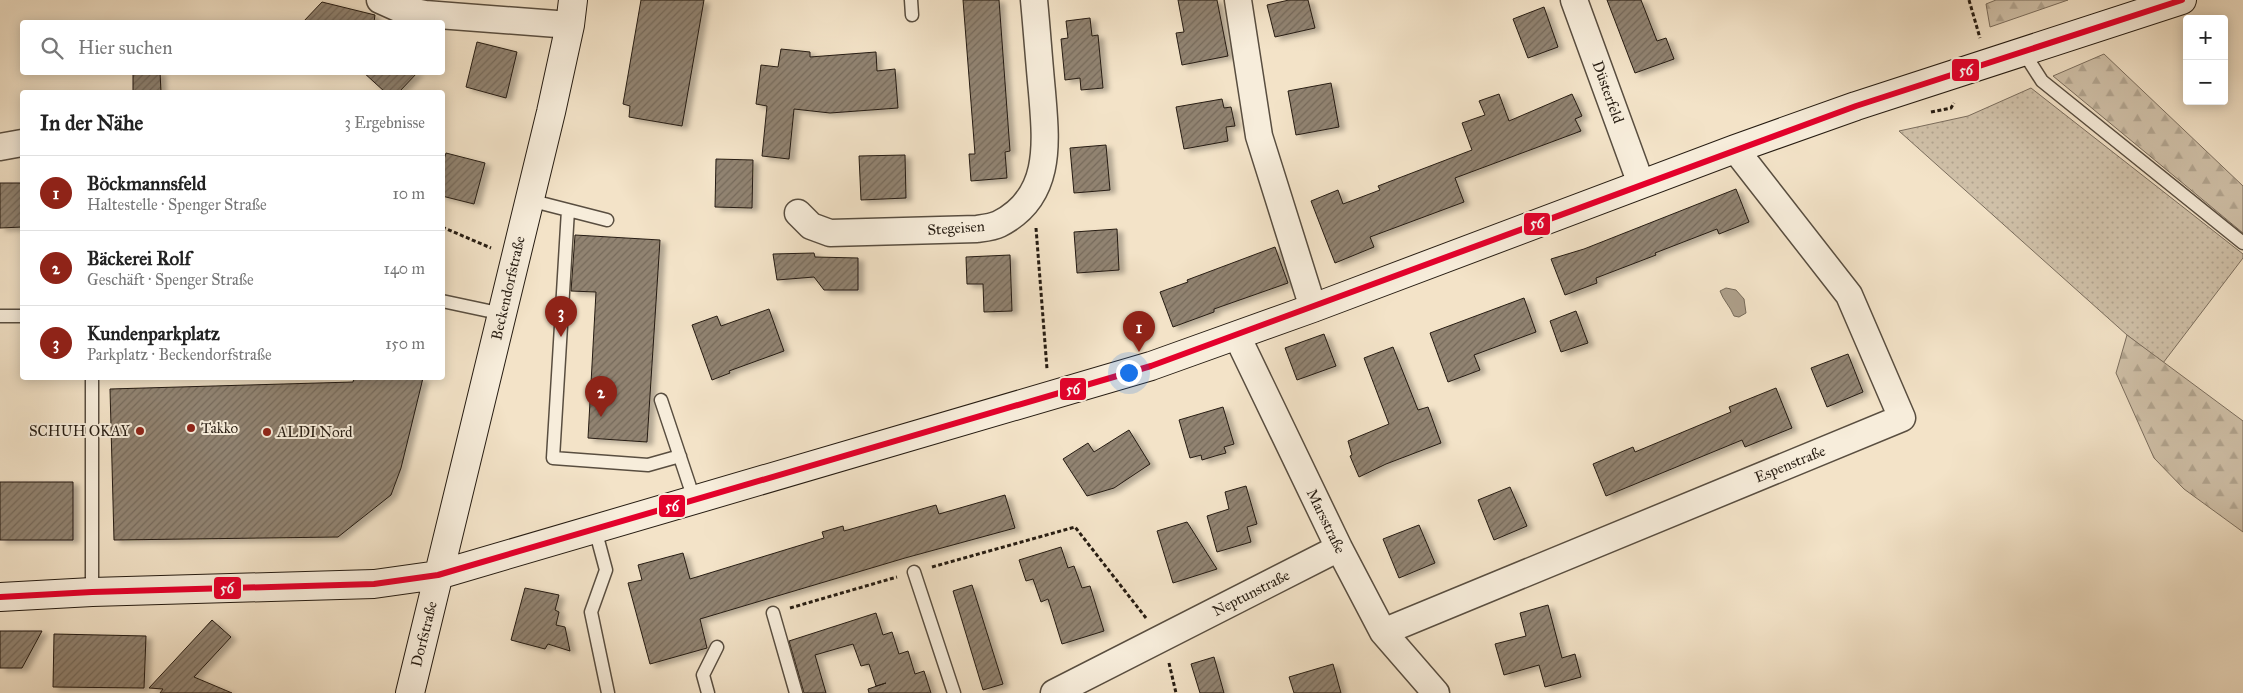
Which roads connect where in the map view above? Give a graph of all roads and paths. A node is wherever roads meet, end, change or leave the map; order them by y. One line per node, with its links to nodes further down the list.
1 (380, 0): 8 (street)
2 (910, 0): 9 (lane)
3 (1034, 0): 17 (street, Stegeisen)
4 (1238, 0): 25 (street)
5 (1574, 0): 15 (street, Düsterfeld)
6 (1969, 0): 11 (path)
7 (2182, 0): 10 (main road)
8 (572, 13): 16 (main road, Beckendorfstraße)
9 (912, 15)
10 (2024, 53): 11 (main road); 22 (lane)
11 (1988, 64): 14 (main road)
12 (20, 143): 13 (street)
13 (0, 147)
14 (1735, 149): 15 (main road); 42 (street, Espenstraße)
15 (1641, 184): 25 (main road)
16 (529, 200): 18 (lane); 23 (main road, Beckendorfstraße)
17 (1019, 209): 19 (street, Stegeisen); 31 (path)
18 (568, 210): 20 (lane); 33 (lane)
19 (798, 213)
20 (607, 220)
21 (445, 228): 23 (path)
22 (2243, 244)
23 (514, 258): 26 (main road, Beckendorfstraße)
24 (445, 302): 26 (lane)
25 (1313, 308): 29 (main road)
26 (503, 314): 38 (main road, Beckendorfstraße)
27 (0, 316): 28 (lane)
28 (20, 316)
29 (1237, 336): 31 (main road); 36 (street, Marsstraße)
30 (92, 380): 39 (lane)
31 (1049, 397): 34 (main road)
32 (660, 400): 33 (lane)
33 (680, 456): 34 (lane)
34 (694, 499): 35 (main road)
35 (594, 529): 38 (main road); 46 (lane)
36 (1339, 548): 42 (street, Marsstraße); 43 (street, Neptunstraße)
37 (914, 572): 41 (path); 43 (path); 49 (lane)
38 (438, 575): 39 (main road); 45 (main road, Dorfstraße)
39 (92, 592): 40 (main road)
40 (0, 597)
41 (773, 613): 48 (lane)
42 (1383, 632): 52 (street, Marsstraße)
43 (1163, 639): 50 (street, Neptunstraße); 51 (path)
44 (717, 647): 47 (lane)
45 (410, 693)
46 (608, 693)
47 (708, 693)
48 (796, 693)
49 (954, 693)
50 (1054, 693)
51 (1176, 693)
52 (1436, 693)

